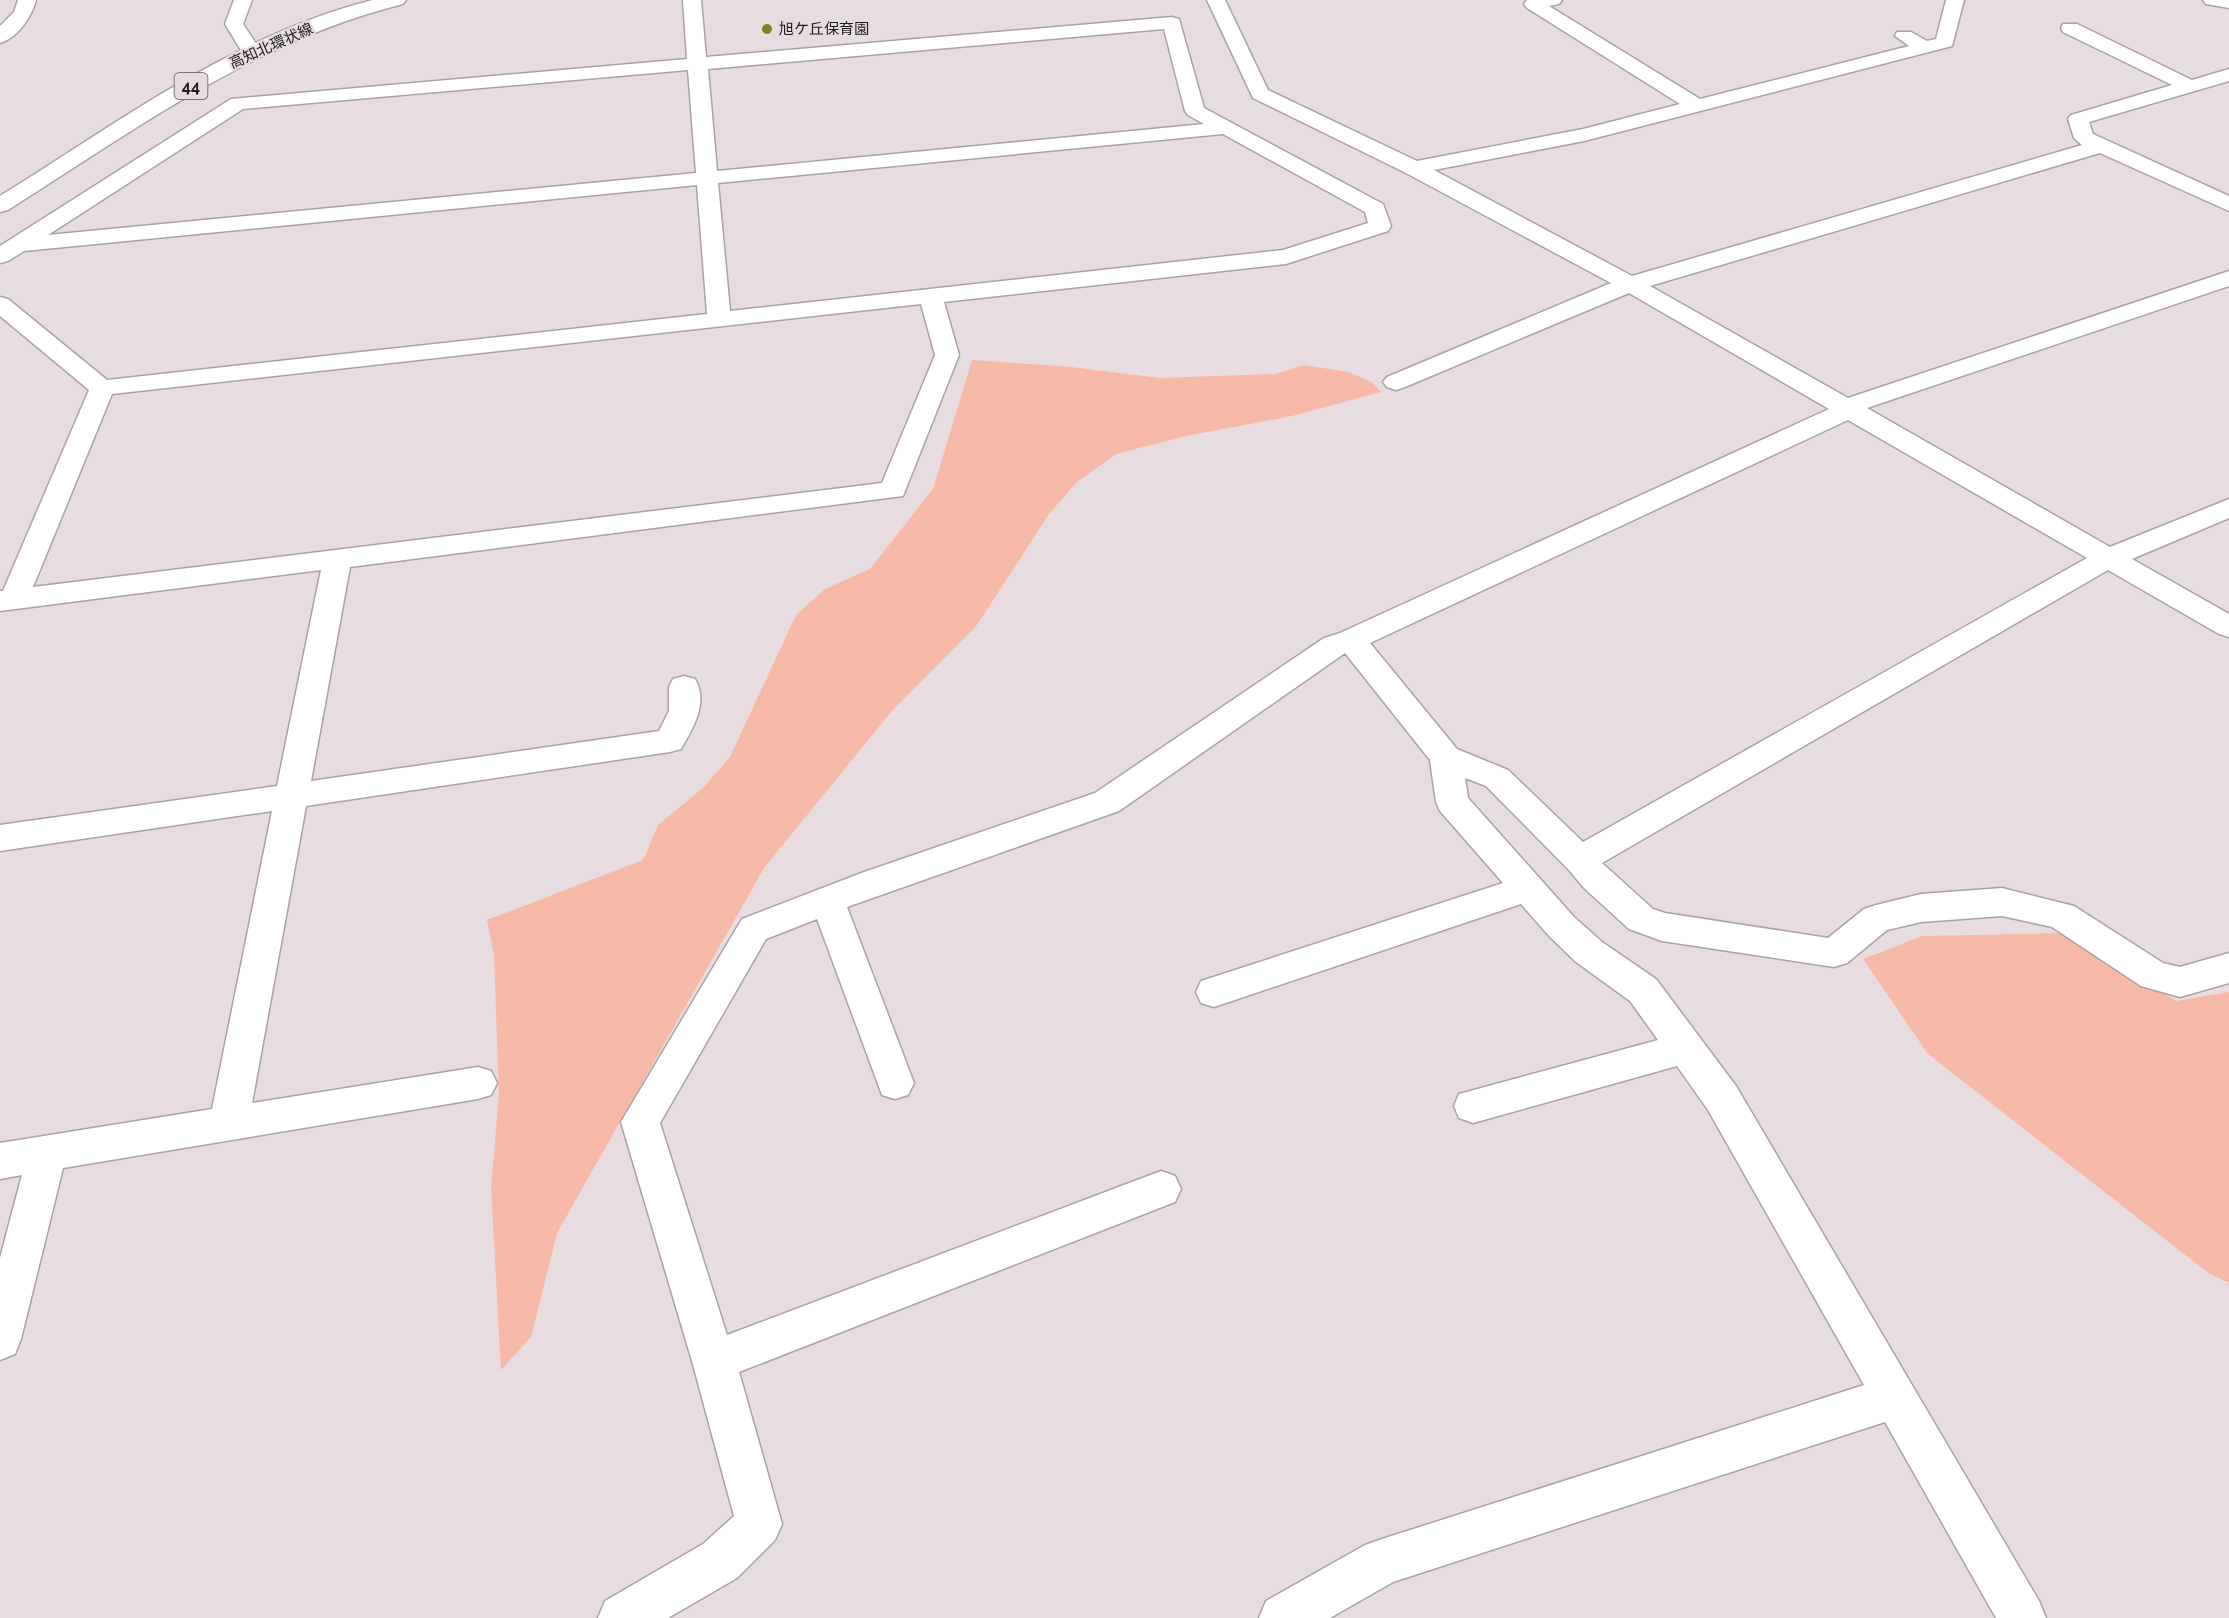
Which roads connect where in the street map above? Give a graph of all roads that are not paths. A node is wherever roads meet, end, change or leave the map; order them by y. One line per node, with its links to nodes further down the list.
1 (27, 0): 12 (street)
2 (243, 0): 14 (street)
3 (397, 0): 14 (street, 高知北環状線 / 44)
4 (692, 0): 15 (street)
5 (1216, 0): 21 (street)
6 (1553, 0): 18 (street)
7 (1955, 0): 13 (street)
8 (2212, 0): 9 (street)
9 (2229, 3)
10 (2070, 28): 17 (street)
11 (1904, 36): 13 (street)
12 (0, 37)
13 (1925, 48): 18 (street)
14 (252, 53): 24 (street, 高知北環状線 / 44)
15 (697, 63): 19 (street); 22 (street); 25 (street)
16 (2229, 75): 17 (street)
17 (2191, 87): 20 (street)
18 (1697, 106): 21 (street)
19 (1226, 128): 22 (street); 28 (street)
20 (2101, 146): 23 (street); 27 (street)
21 (1414, 168): 27 (street)
22 (707, 178): 25 (street); 30 (street)
23 (2229, 204)
24 (0, 205)
25 (9, 250)
26 (2229, 278): 33 (street)
27 (1630, 284): 31 (street); 33 (street)
28 (930, 296): 30 (street); 36 (street)
29 (0, 304): 32 (street)
30 (718, 319): 32 (street)
31 (1396, 382)
32 (102, 388): 37 (street)
33 (1847, 409): 35 (street); 39 (street)
34 (2229, 508): 35 (street)
35 (2110, 558): 38 (street); 44 (street)
36 (337, 559): 37 (street); 42 (street)
37 (7, 600)
38 (2229, 627)
39 (1351, 640): 41 (street); 46 (street)
40 (684, 687): 42 (street)
41 (1446, 757): 44 (street); 45 (street)
42 (292, 796): 43 (street); 53 (street)
43 (0, 838)
44 (1580, 860): 47 (street)
45 (1527, 889): 48 (street); 49 (street)
46 (827, 900): 51 (street); 58 (street)
47 (2229, 968)
48 (1214, 992)
49 (1685, 1048): 52 (street); 59 (street)
50 (478, 1083): 53 (street)
51 (896, 1083)
52 (1473, 1106)
53 (229, 1123): 54 (street)
54 (47, 1154): 55 (street); 57 (street)
55 (0, 1161)
56 (1161, 1189): 58 (street)
57 (0, 1339)
58 (714, 1361): 60 (street)
59 (1895, 1397): 61 (street); 62 (street)
60 (622, 1618)
61 (1283, 1618)
62 (2022, 1618)

